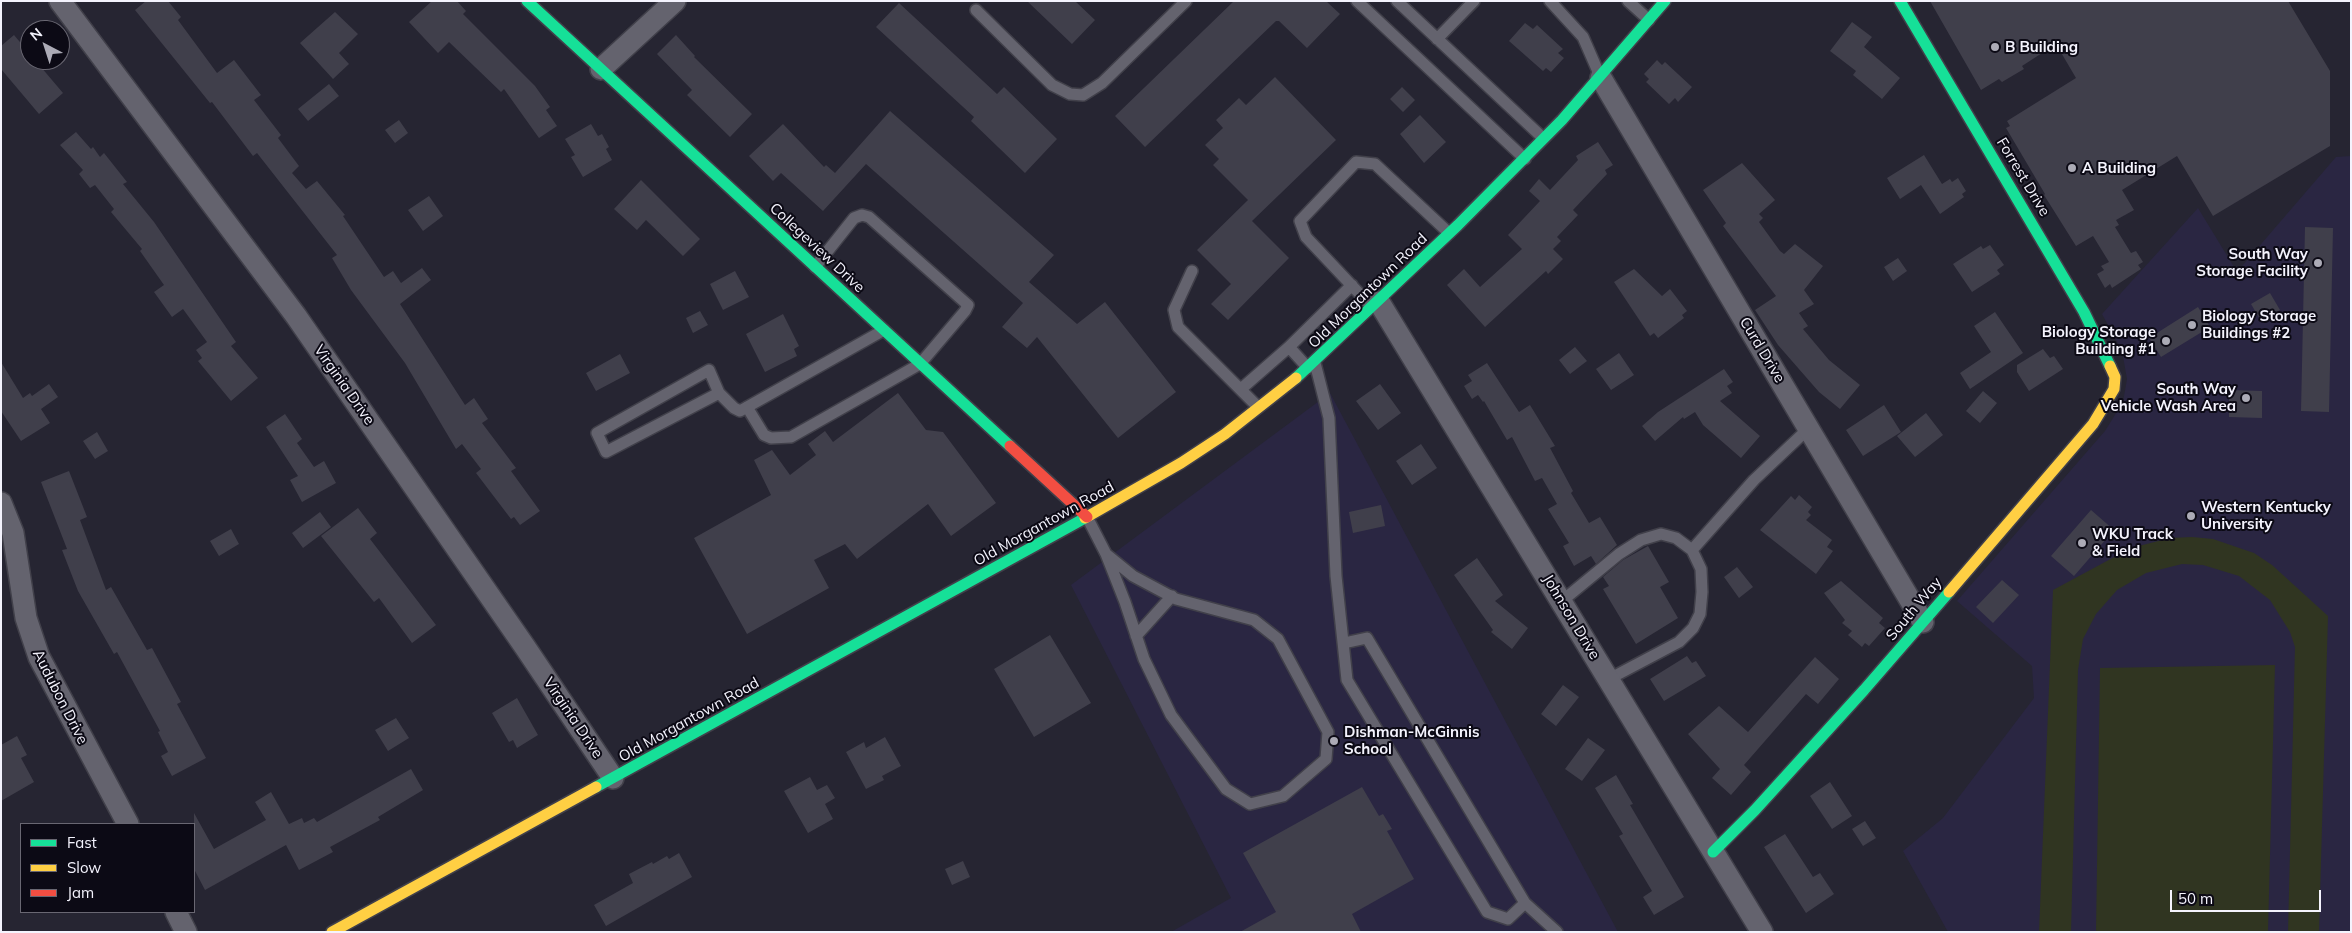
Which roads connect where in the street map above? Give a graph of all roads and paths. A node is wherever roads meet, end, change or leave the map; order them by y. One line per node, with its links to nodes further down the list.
1 (60, 1): 44 (street, Virginia Drive)
2 (528, 1): 15 (street, Collegeview Drive)
3 (675, 1): 15 (street)
4 (1186, 1): 12 (lane)
5 (1358, 1): 18 (lane)
6 (1397, 1): 14 (lane)
7 (1474, 1): 14 (lane)
8 (1550, 1): 16 (lane)
9 (1628, 1): 13 (lane)
10 (1665, 1): 13 (street, Old Morgantown Road)
11 (1900, 1): 28 (street, Forrest Drive)
12 (976, 10)
13 (1649, 20): 16 (street, Old Morgantown Road)
14 (1437, 39): 17 (lane)
15 (601, 70): 20 (street, Collegeview Drive)
16 (1600, 78): 17 (street, Old Morgantown Road); 33 (street, Curd Drive)
17 (1544, 139): 18 (street, Old Morgantown Road)
18 (1525, 159): 19 (street, Old Morgantown Road)
19 (1449, 234): 22 (lane); 23 (street, Old Morgantown Road)
20 (815, 267): 24 (street, Collegeview Drive); 26 (lane)
21 (1192, 271): 29 (lane)
22 (1352, 285): 23 (lane); 25 (lane)
23 (1376, 305): 27 (street, Old Morgantown Road); 39 (street, Johnson Drive)
24 (884, 330): 26 (street, Collegeview Drive); 31 (lane)
25 (1289, 347): 27 (lane); 29 (lane)
26 (920, 364): 31 (lane); 35 (street, Collegeview Drive)
27 (1312, 366): 32 (street, Old Morgantown Road); 42 (lane)
28 (2113, 372): 40 (street, South Way)
29 (1240, 389): 32 (lane)
30 (719, 393): 30 (lane); 31 (lane)
31 (747, 407)
32 (1260, 408): 35 (street, Old Morgantown Road)
33 (1809, 428): 36 (lane); 40 (street, Curd Drive)
34 (1, 503): 45 (street, Audubon Drive)
35 (1086, 517): 37 (lane); 44 (street, Old Morgantown Road)
36 (1692, 550): 39 (lane); 43 (lane)
37 (1106, 554): 38 (lane); 41 (lane)
38 (1172, 596): 41 (lane); 41 (lane)
39 (1562, 601): 43 (street, Johnson Drive)
40 (1923, 622): 46 (street, South Way)
41 (1136, 636)
42 (1344, 643): 47 (lane); 47 (lane)
43 (1609, 679): 46 (street, Johnson Drive)
44 (613, 778): 50 (street, Old Morgantown Road)
45 (127, 823)
46 (1713, 852): 52 (street, Johnson Drive)
47 (1524, 903): 51 (lane)
48 (176, 913): 49 (street)
49 (186, 932)
50 (332, 932)
51 (1557, 932)
52 (1762, 932)

